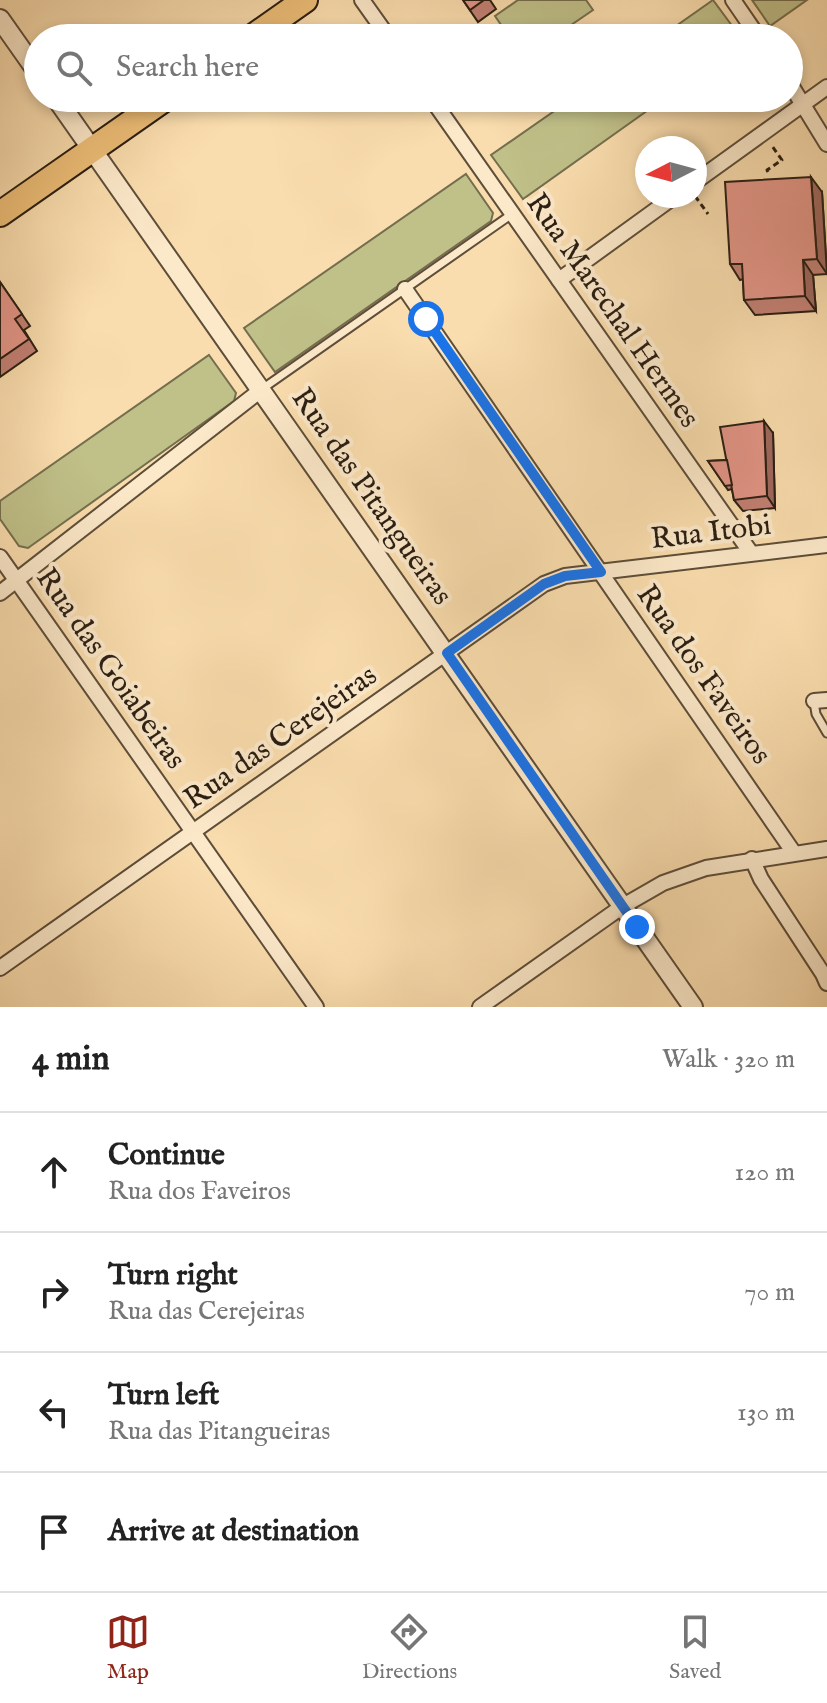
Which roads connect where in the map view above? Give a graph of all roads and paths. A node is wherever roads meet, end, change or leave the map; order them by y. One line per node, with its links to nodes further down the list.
1 (305, 0): 5 (main road)
2 (362, 0): 6 (street)
3 (733, 0): 7 (street)
4 (0, 19): 8 (street)
5 (271, 24)
6 (379, 24)
7 (749, 24)
8 (24, 53)
9 (827, 87): 10 (street)
10 (804, 103): 16 (street)
11 (66, 112): 17 (street, Rua das Pitangueiras)
12 (146, 112): 17 (main road)
13 (441, 112): 23 (street, Rua Marechal Hermes)
14 (792, 112): 15 (street)
15 (763, 133): 18 (path); 19 (street)
16 (827, 144)
17 (92, 150): 22 (main road); 27 (street, Rua das Pitangueiras)
18 (768, 172)
19 (707, 173)
20 (658, 208): 25 (street)
21 (704, 208): 24 (path)
22 (0, 214)
23 (512, 214): 25 (street, Rua Marechal Hermes); 26 (lane)
24 (708, 214)
25 (559, 280): 29 (street, Rua Marechal Hermes)
26 (405, 289): 27 (lane); 31 (street, Rua dos Faveiros)
27 (261, 390): 32 (street); 34 (street, Rua das Pitangueiras)
28 (827, 545): 29 (street, Rua Itobi)
29 (751, 553): 31 (street, Rua Itobi)
30 (0, 557): 32 (street, Rua das Goiabeiras)
31 (601, 572): 34 (street, Rua das Cerejeiras); 39 (street, Rua dos Faveiros)
32 (17, 581): 33 (street); 37 (street, Rua das Goiabeiras)
33 (0, 593)
34 (447, 653): 37 (street, Rua das Cerejeiras); 41 (street, Rua das Pitangueiras)
35 (821, 700): 36 (lane)
36 (827, 733)
37 (193, 832): 42 (street, Rua das Cerejeiras); 44 (street, Rua das Goiabeiras)
38 (827, 849): 39 (street)
39 (794, 853): 40 (street)
40 (752, 859): 41 (street); 43 (street)
41 (623, 906): 45 (street); 46 (street, Rua das Pitangueiras)
42 (0, 968)
43 (827, 983)
44 (316, 1007)
45 (480, 1007)
46 (693, 1007)

